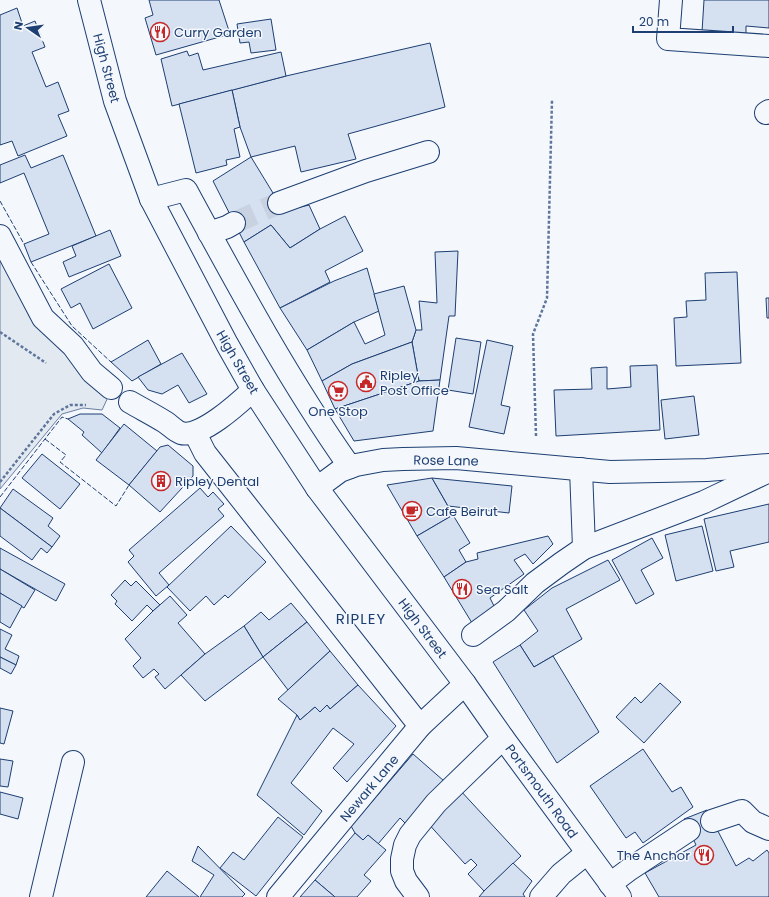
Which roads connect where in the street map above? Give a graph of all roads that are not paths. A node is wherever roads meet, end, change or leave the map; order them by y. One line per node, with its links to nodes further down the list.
1 (671, 0): 3 (street)
2 (86, 1): 5 (street, High Street)
3 (769, 46)
4 (428, 152): 6 (street)
5 (151, 199): 8 (street); 11 (street, High Street)
6 (279, 203)
7 (234, 222): 8 (street)
8 (209, 233): 15 (street)
9 (0, 236): 10 (street)
10 (111, 388)
11 (253, 390): 13 (street); 18 (street, High Street)
12 (130, 402): 13 (street)
13 (195, 433): 22 (street)
14 (769, 465): 16 (street, Rose Lane)
15 (350, 467): 16 (street, Rose Lane); 18 (street, Rose Lane)
16 (581, 469): 19 (street)
17 (769, 471): 19 (street)
18 (317, 488): 21 (street, High Street)
19 (584, 548): 20 (street)
20 (473, 635)
21 (465, 684): 22 (street, Newark Lane); 23 (street, Portsmouth Road)
22 (420, 726): 31 (street, Newark Lane)
23 (503, 738): 28 (street, Portsmouth Road); 32 (street)
24 (74, 762): 30 (street)
25 (712, 821): 26 (street)
26 (769, 828)
27 (689, 830): 29 (street)
28 (587, 853): 29 (street, Portsmouth Road); 33 (street)
29 (615, 890)
30 (40, 897)
31 (278, 897)
32 (418, 897)
33 (541, 897)

